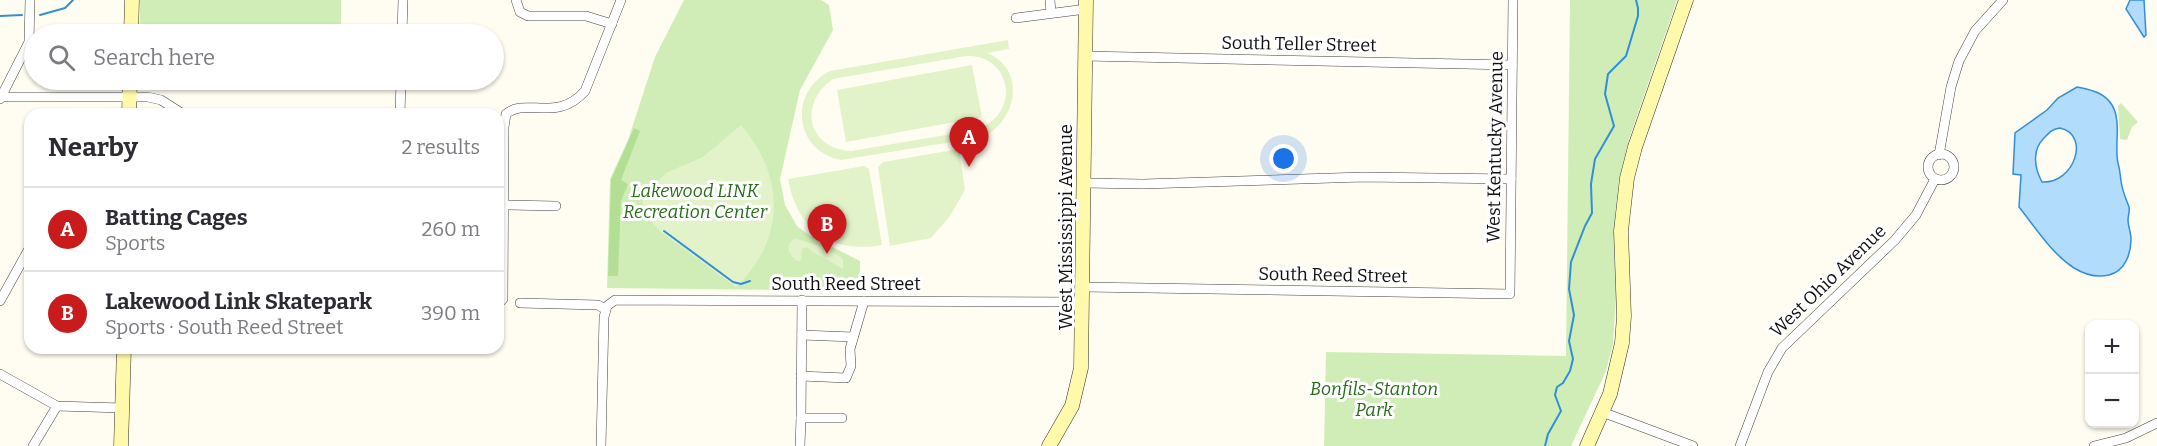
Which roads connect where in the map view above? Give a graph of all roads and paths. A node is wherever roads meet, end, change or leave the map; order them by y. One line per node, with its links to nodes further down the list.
1 (30, 0): 13 (street)
2 (132, 0): 14 (street)
3 (403, 0): 15 (street)
4 (516, 0): 16 (street)
5 (621, 0): 16 (street)
6 (1050, 0): 11 (street)
7 (1513, 0): 19 (street, West Kentucky Avenue)
8 (1686, 0): 49 (street)
9 (2003, 0): 27 (street)
10 (1086, 5): 11 (street); 18 (street, West Mississippi Avenue)
11 (1051, 13): 12 (street)
12 (1016, 18)
13 (29, 24)
14 (131, 24)
15 (402, 24)
16 (612, 24): 31 (street)
17 (24, 52): 23 (street)
18 (1085, 56): 19 (street, South Teller Street); 30 (street, West Mississippi Avenue)
19 (1512, 64): 28 (street, West Kentucky Avenue)
20 (130, 90): 22 (street)
21 (401, 90): 26 (street)
22 (130, 97): 23 (street); 24 (street); 25 (street)
23 (0, 98)
24 (129, 108)
25 (173, 108)
26 (400, 108)
27 (1939, 154): 29 (street); 29 (street)
28 (1511, 179): 30 (street); 35 (street, West Kentucky Avenue)
29 (1935, 179): 60 (street, West Ohio Avenue)
30 (1084, 183): 34 (street, West Mississippi Avenue)
31 (504, 205): 32 (street)
32 (556, 206)
33 (24, 258): 37 (street)
34 (1084, 286): 35 (street, South Reed Street); 39 (street, West Mississippi Avenue)
35 (1510, 294)
36 (802, 300): 38 (street, South Reed Street); 41 (street, South Reed Street); 42 (street)
37 (0, 301)
38 (864, 301): 39 (street, South Reed Street); 43 (street)
39 (1083, 302): 57 (street, West Mississippi Avenue)
40 (520, 303): 41 (street, South Reed Street)
41 (607, 306): 55 (street)
42 (802, 335): 43 (street); 46 (street)
43 (853, 337): 46 (street)
44 (124, 354): 48 (street)
45 (0, 374): 47 (street)
46 (801, 376): 50 (street)
47 (57, 406): 48 (street); 53 (street)
48 (122, 408): 54 (street)
49 (1602, 412): 58 (street); 59 (street)
50 (801, 418): 51 (street); 56 (street)
51 (842, 418)
52 (2157, 423): 61 (street)
53 (33, 446)
54 (122, 446)
55 (601, 446)
56 (800, 446)
57 (1049, 446)
58 (1587, 446)
59 (1693, 446)
60 (1740, 446)
61 (2094, 446)

